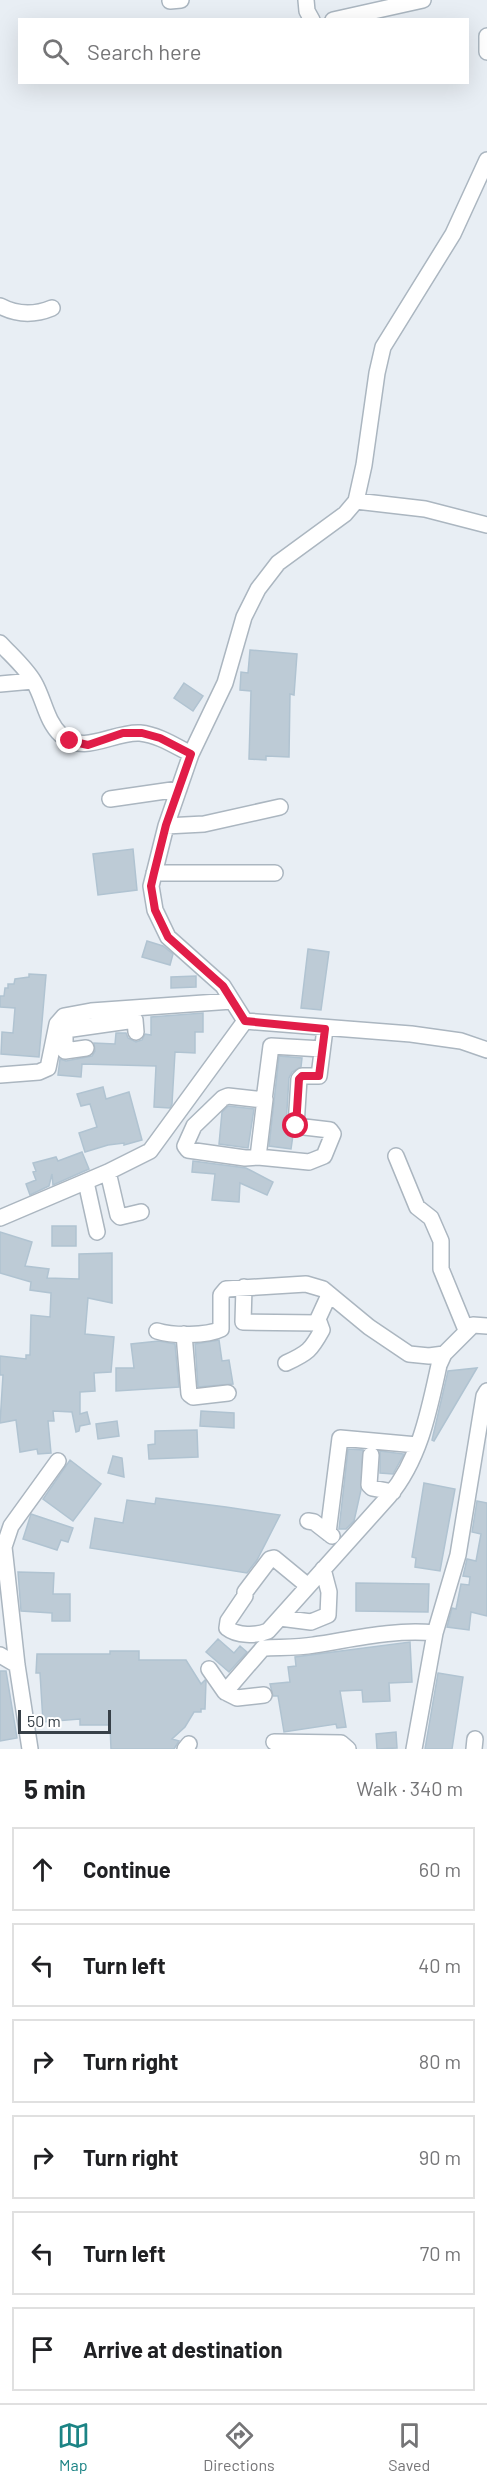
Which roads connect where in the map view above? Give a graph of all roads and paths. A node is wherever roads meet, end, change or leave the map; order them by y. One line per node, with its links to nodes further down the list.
1 (306, 0): 3 (street)
2 (423, 0): 4 (street)
3 (311, 18)
4 (342, 18)
5 (487, 36): 6 (street)
6 (487, 52)
7 (487, 160): 10 (street)
8 (0, 306): 9 (street)
9 (52, 308)
10 (356, 501): 11 (street); 15 (street)
11 (487, 525)
12 (0, 644): 13 (street)
13 (33, 681): 14 (street); 15 (street)
14 (0, 684)
15 (191, 754): 16 (street)
16 (179, 789): 17 (street); 19 (street)
17 (110, 799)
18 (280, 807): 19 (street)
19 (166, 825): 20 (street)
20 (154, 873): 21 (street); 22 (street)
21 (275, 873)
22 (232, 1001): 23 (street); 25 (street)
23 (245, 1021): 24 (street); 35 (street)
24 (274, 1024): 26 (street); 28 (street)
25 (91, 1025): 27 (street); 31 (street)
26 (325, 1029): 29 (street); 30 (street)
27 (136, 1032)
28 (271, 1046): 29 (street); 32 (street)
29 (322, 1049): 33 (street)
30 (487, 1050)
31 (0, 1075)
32 (265, 1099): 33 (street); 33 (street)
33 (258, 1156)
34 (396, 1156): 44 (street)
35 (110, 1179): 36 (street); 37 (street)
36 (87, 1187): 38 (street); 39 (street)
37 (141, 1212)
38 (1, 1220)
39 (97, 1232)
40 (244, 1287): 41 (street); 42 (street); 46 (street)
41 (329, 1295): 42 (street); 47 (street)
42 (318, 1323): 48 (street)
43 (487, 1326): 44 (street)
44 (466, 1330): 47 (street)
45 (158, 1331): 46 (street)
46 (184, 1334): 50 (street)
47 (444, 1354): 51 (street)
48 (286, 1363)
49 (487, 1391): 61 (street)
50 (228, 1393)
51 (417, 1445): 54 (street); 56 (street)
52 (371, 1455): 54 (street)
53 (58, 1461): 65 (street)
54 (393, 1492): 57 (street)
55 (308, 1521): 56 (street)
56 (328, 1533): 57 (street)
57 (344, 1545): 58 (street)
58 (323, 1569): 59 (street); 60 (street)
59 (308, 1586): 60 (street); 60 (street)
60 (280, 1618)
61 (435, 1633): 63 (street); 72 (street)
62 (235, 1640): 63 (street)
63 (263, 1648): 67 (street)
64 (0, 1655): 65 (street)
65 (17, 1665): 70 (street)
66 (208, 1669): 67 (street)
67 (225, 1692): 68 (street)
68 (264, 1695)
69 (274, 1743): 71 (street)
70 (30, 1749)
71 (348, 1749)
72 (414, 1749)

